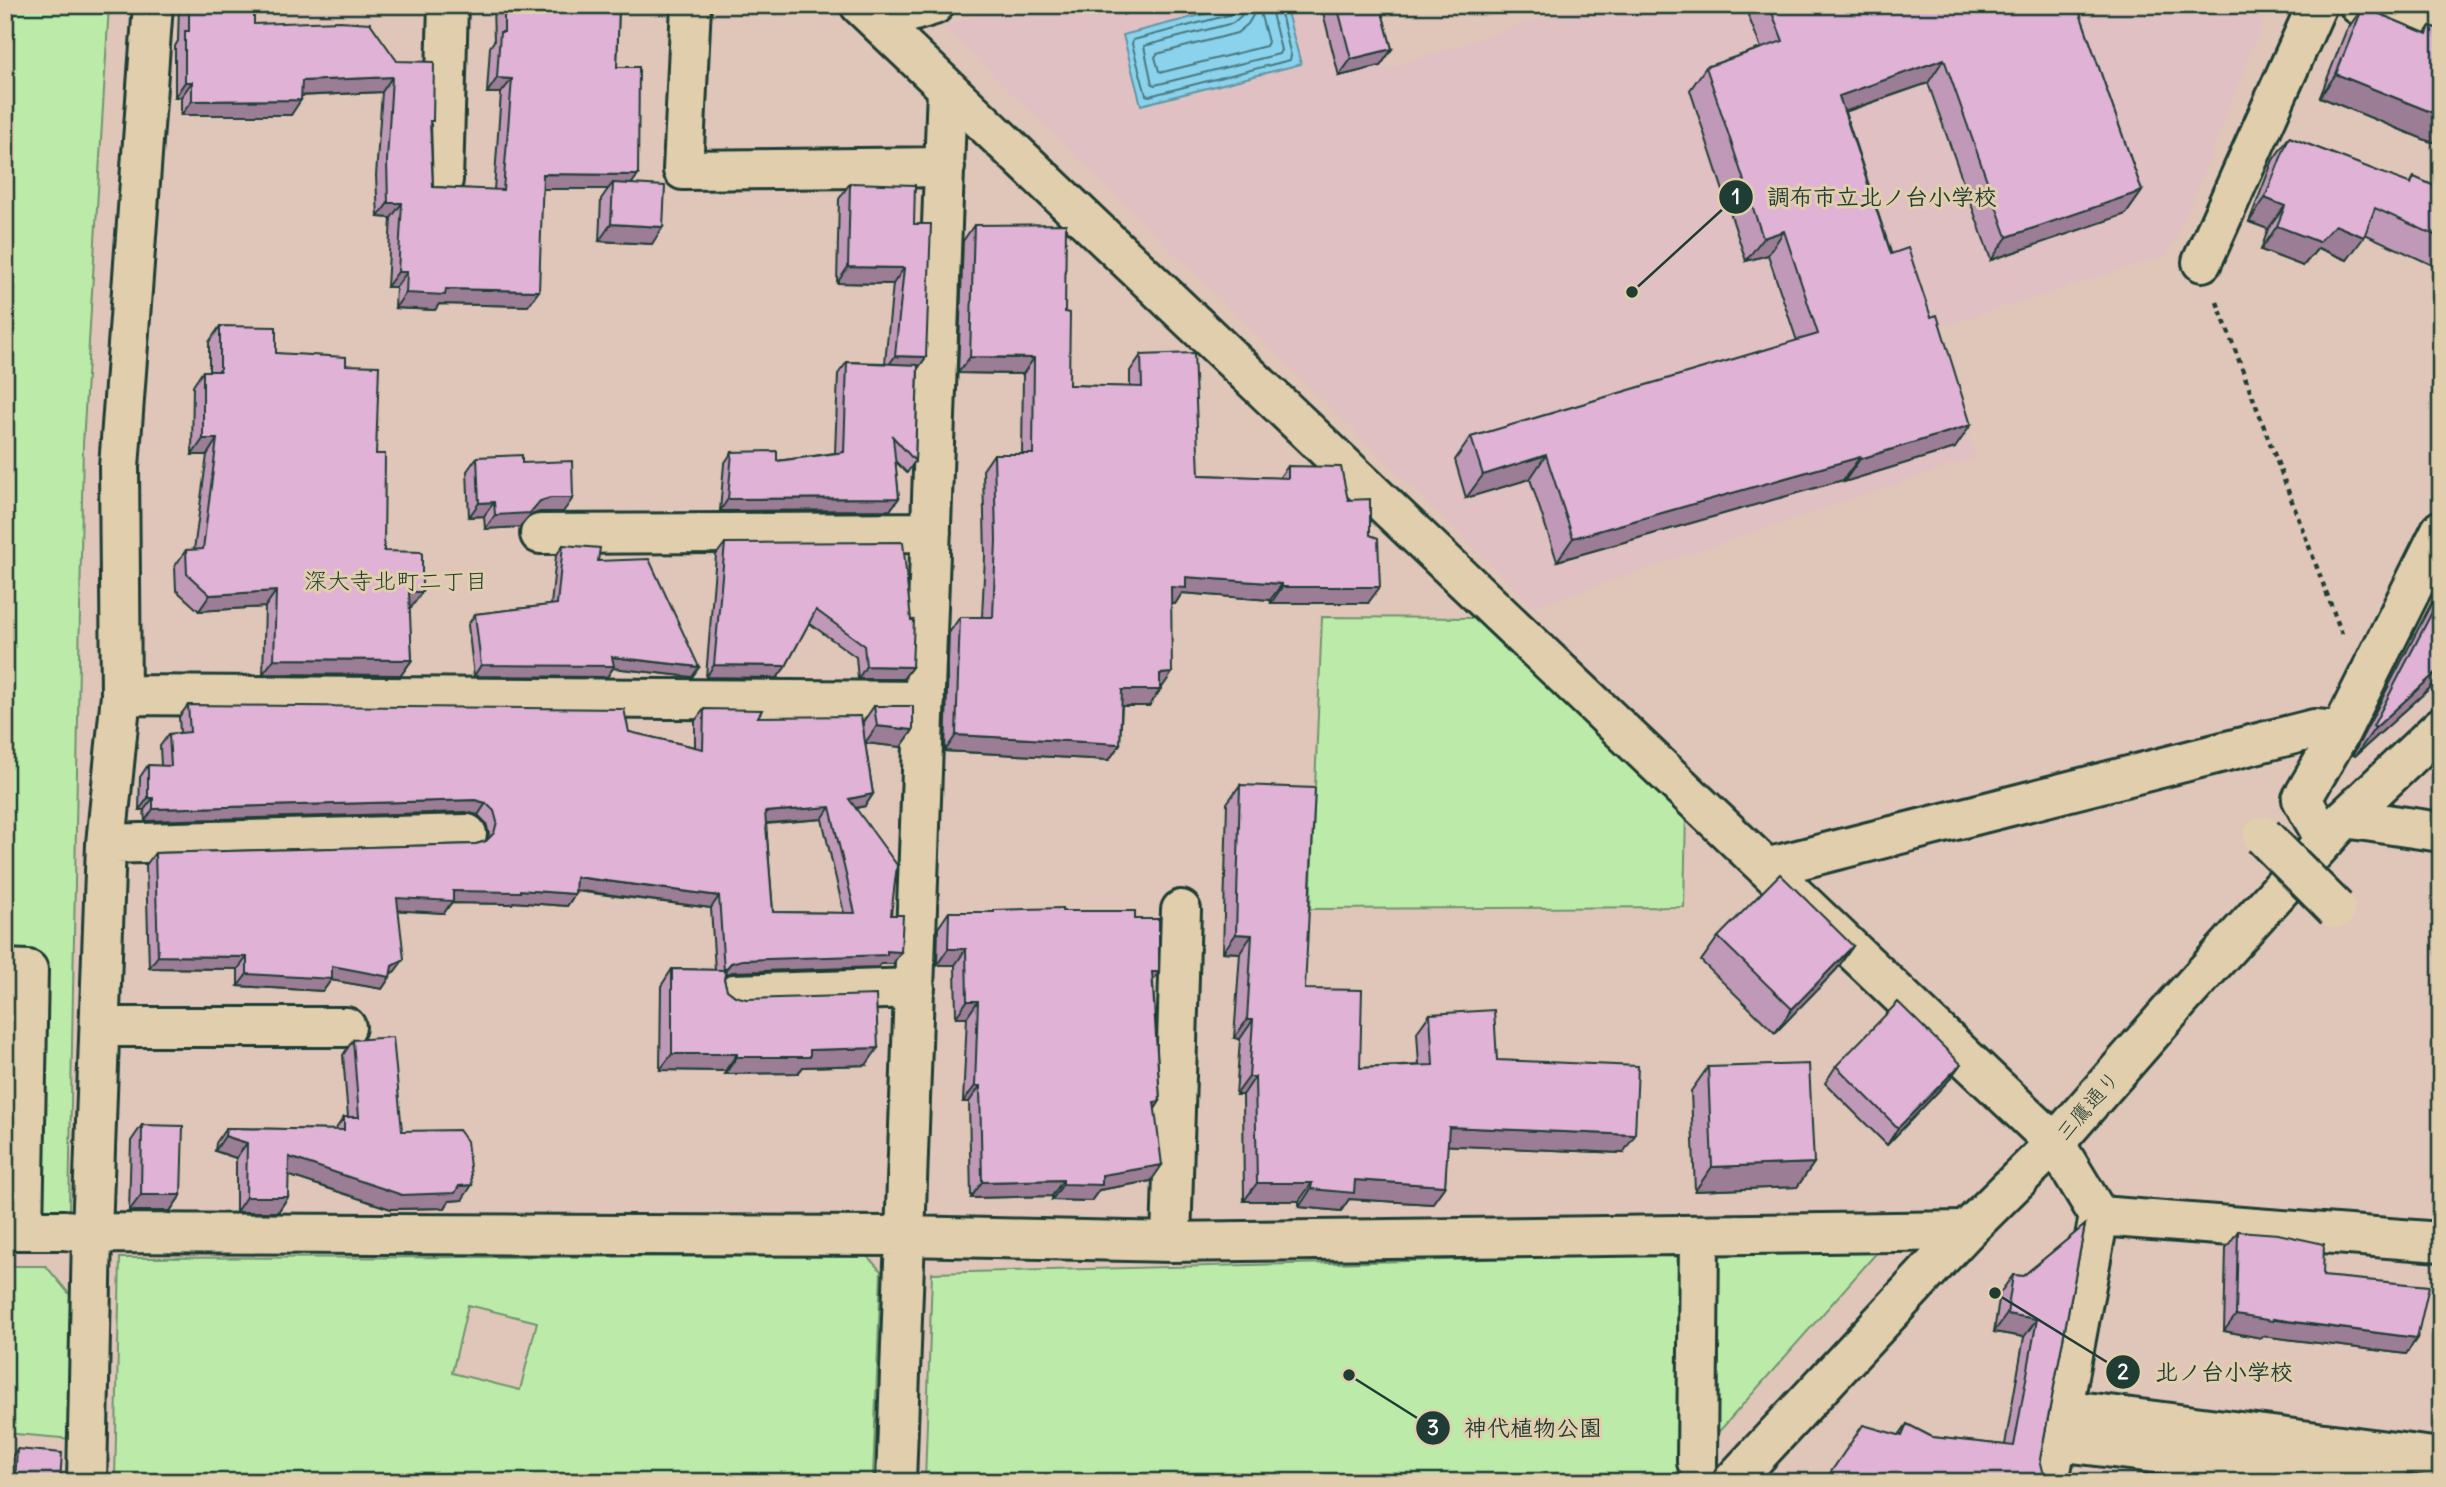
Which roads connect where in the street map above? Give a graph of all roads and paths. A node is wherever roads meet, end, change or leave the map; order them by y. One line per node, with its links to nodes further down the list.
1 (153, 5): 17 (street)
2 (448, 5): 11 (street)
3 (691, 5): 10 (street)
4 (934, 5): 7 (street)
5 (2317, 5): 12 (street)
6 (2358, 5): 8 (street)
7 (869, 13): 9 (street)
8 (2441, 36)
9 (947, 89): 10 (street); 26 (street)
10 (945, 167): 14 (street)
11 (443, 180)
12 (2202, 261): 16 (path)
13 (2441, 530): 20 (street)
14 (931, 532): 15 (street); 18 (street)
15 (540, 534)
16 (2343, 636)
17 (121, 695): 18 (street); 25 (street)
18 (925, 701): 30 (street)
19 (2441, 727): 21 (street, 三鷹通り)
20 (2341, 731): 21 (street); 26 (street)
21 (2335, 829): 22 (street); 34 (street, 三鷹通り)
22 (2441, 832)
23 (467, 834): 25 (street)
24 (2263, 836): 28 (street, bridge)
25 (106, 844): 32 (street)
26 (1766, 868): 34 (street)
27 (1181, 909): 41 (street)
28 (2336, 909)
29 (5, 970): 36 (street)
30 (915, 988): 31 (street); 40 (street)
31 (734, 994)
32 (100, 1027): 33 (street); 38 (street)
33 (346, 1027)
34 (2055, 1143): 35 (street); 37 (street, 三鷹通り)
35 (2099, 1216): 42 (street); 43 (street)
36 (14, 1230): 38 (street)
37 (1966, 1231): 39 (street); 48 (street, 三鷹通り)
38 (92, 1233): 40 (street); 46 (street)
39 (1699, 1235): 41 (street); 45 (street)
40 (905, 1236): 41 (street); 47 (street)
41 (1171, 1242)
42 (2441, 1242)
43 (2059, 1425): 44 (street); 49 (street); 50 (street)
44 (2441, 1458)
45 (1697, 1462)
46 (87, 1482)
47 (896, 1482)
48 (1732, 1482)
49 (2049, 1482)
50 (2388, 1482)

